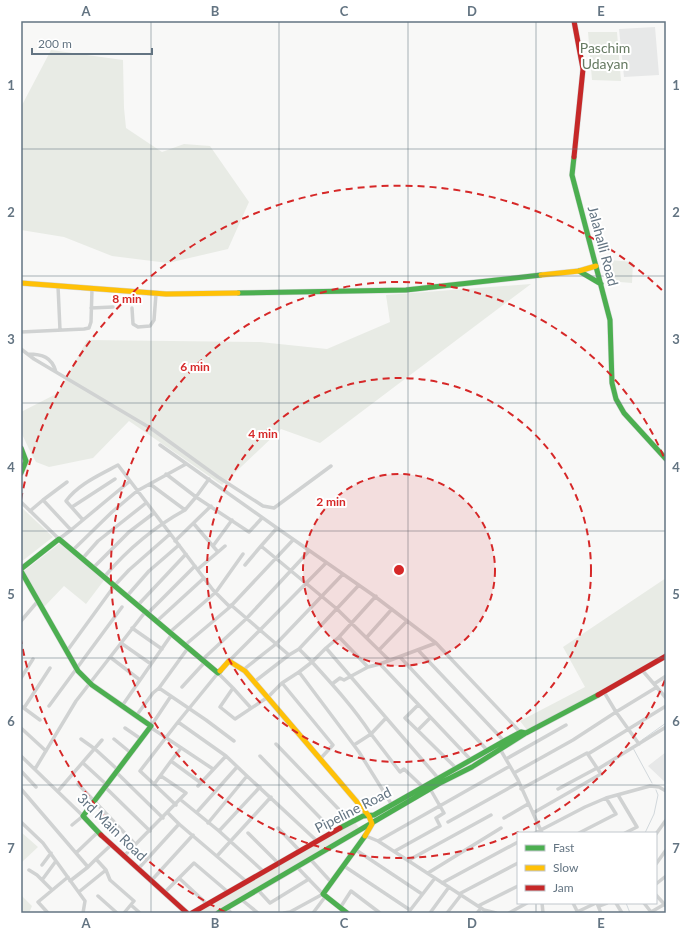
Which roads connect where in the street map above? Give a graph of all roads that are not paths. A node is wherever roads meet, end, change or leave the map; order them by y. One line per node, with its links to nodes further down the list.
1 (574, 21): 2 (street, Jalahalli Road)
2 (594, 257): 3 (street, Jalahalli Road); 4 (street)
3 (596, 266): 4 (street); 6 (street, Jalahalli Road)
4 (582, 270): 6 (street); 9 (street)
5 (21, 283): 7 (street)
6 (601, 284): 20 (street, Jalahalli Road)
7 (58, 286): 8 (street); 13 (street)
8 (92, 288): 9 (street); 11 (street)
9 (156, 294): 12 (street)
10 (113, 307): 11 (street)
11 (91, 308): 13 (street)
12 (132, 308)
13 (60, 330): 14 (street)
14 (21, 332)
15 (21, 349): 16 (street)
16 (27, 354): 17 (street); 17 (street)
17 (56, 372): 22 (street)
18 (160, 445): 21 (street)
19 (21, 448): 23 (street)
20 (666, 459)
21 (186, 464): 24 (street); 26 (street)
22 (331, 466)
23 (21, 473)
24 (166, 474): 29 (street); 31 (street)
25 (115, 479): 36 (street)
26 (209, 479): 31 (street); 40 (street)
27 (130, 481): 30 (street); 36 (street); 41 (street)
28 (67, 482): 32 (street)
29 (150, 484): 30 (street); 37 (street)
30 (137, 491): 34 (street); 55 (street)
31 (196, 496): 35 (street); 37 (street)
32 (43, 500): 38 (street); 46 (street)
33 (21, 502): 38 (street)
34 (146, 503): 39 (street); 60 (street)
35 (211, 506): 42 (street); 44 (street)
36 (72, 507): 41 (street)
37 (185, 510): 43 (street)
38 (30, 511): 48 (street)
39 (154, 513): 43 (street); 64 (street)
40 (262, 518): 42 (street); 45 (street)
41 (83, 520): 46 (street)
42 (232, 520): 52 (street)
43 (162, 523): 47 (street); 69 (street)
44 (194, 524): 50 (street); 52 (street)
45 (277, 528): 49 (street); 54 (street)
46 (71, 530): 48 (street)
47 (170, 534): 50 (street); 72 (street)
48 (59, 539): 55 (street); 66 (street)
49 (293, 540): 56 (street); 61 (street)
50 (175, 541): 51 (street)
51 (179, 545): 58 (street); 75 (street)
52 (213, 546): 57 (street)
53 (225, 546): 57 (street)
54 (261, 546): 61 (street); 63 (street)
55 (73, 550): 60 (street)
56 (309, 551): 62 (street); 67 (street)
57 (218, 552): 65 (street)
58 (186, 554): 65 (street); 79 (street)
59 (243, 554): 74 (street)
60 (83, 558): 64 (street)
61 (276, 559): 67 (street); 80 (street)
62 (326, 562): 68 (street); 71 (street)
63 (245, 565)
64 (94, 567): 69 (street)
65 (197, 568): 70 (street); 84 (street)
66 (21, 570): 78 (street)
67 (292, 571): 71 (street); 85 (street)
68 (343, 574): 73 (street); 76 (street)
69 (105, 576): 72 (street)
70 (204, 578): 74 (street); 88 (street)
71 (307, 584): 76 (street); 91 (street)
72 (115, 585): 75 (street); 104 (street)
73 (359, 585): 77 (street); 83 (street)
74 (216, 592): 80 (street); 92 (street)
75 (127, 596): 79 (street)
76 (321, 596): 83 (street); 97 (street)
77 (376, 596): 82 (street); 89 (street)
78 (38, 601): 87 (street); 104 (street)
79 (138, 605): 84 (street)
80 (231, 606): 85 (street); 98 (street)
81 (122, 607): 118 (street)
82 (392, 609): 86 (street); 94 (street)
83 (337, 610): 89 (street); 99 (street)
84 (147, 612): 88 (street); 90 (street)
85 (246, 619): 91 (street); 111 (street)
86 (407, 620): 96 (street); 102 (street)
87 (21, 621)
88 (157, 621): 92 (street)
89 (352, 624): 93 (street); 94 (street)
90 (132, 628): 95 (street); 101 (street)
91 (260, 630): 97 (street); 112 (street)
92 (171, 633): 98 (street); 101 (street)
93 (339, 637): 100 (street); 116 (street)
94 (367, 637): 102 (street)
95 (121, 643): 107 (street); 114 (street)
96 (436, 643): 103 (street); 161 (street)
97 (276, 644): 105 (street); 119 (street)
98 (187, 647): 111 (street); 134 (street)
99 (299, 648): 105 (street); 113 (street)
100 (326, 648): 113 (street); 123 (street)
101 (162, 649): 114 (street)
102 (379, 650): 110 (street)
103 (418, 650): 108 (street); 168 (street)
104 (67, 651): 118 (street)
105 (290, 655): 128 (street)
106 (666, 656): 120 (street, Pipeline Road)
107 (110, 657): 126 (street); 127 (street)
108 (400, 657): 110 (street); 176 (street)
109 (33, 659): 125 (street)
110 (389, 660): 115 (street)
111 (203, 661): 122 (street); 132 (street)
112 (229, 661): 119 (street); 122 (street)
113 (312, 662): 121 (street); 130 (street)
114 (151, 664): 126 (street)
115 (380, 664): 116 (street); 140 (street)
116 (368, 667): 123 (street)
117 (50, 668): 144 (street)
118 (77, 669): 127 (street); 141 (street)
119 (243, 670): 128 (street)
120 (642, 670): 131 (street); 136 (street, Pipeline Road)
121 (299, 672): 129 (street); 170 (street)
122 (218, 673): 135 (street); 145 (street)
123 (350, 675): 130 (street); 149 (street)
124 (666, 676): 131 (street)
125 (21, 678)
126 (140, 680): 142 (street)
127 (90, 682): 142 (street); 175 (street)
128 (254, 682): 138 (street)
129 (282, 683): 138 (street); 182 (street)
130 (332, 684): 160 (street)
131 (654, 684): 133 (street)
132 (182, 687)
133 (657, 687): 139 (street); 147 (street)
134 (159, 688): 137 (street); 148 (street)
135 (233, 688): 146 (street); 146 (street)
136 (604, 692): 147 (street); 161 (street, Pipeline Road)
137 (171, 696): 145 (street); 154 (street)
138 (268, 697): 146 (street); 182 (street)
139 (665, 697)
140 (418, 705): 150 (street); 159 (street)
141 (49, 706)
142 (122, 706): 148 (street)
143 (666, 706): 158 (street)
144 (22, 707): 151 (street)
145 (189, 708): 152 (street); 167 (street)
146 (251, 708)
147 (616, 712): 158 (street); 195 (street)
148 (136, 716): 154 (street)
149 (386, 718): 160 (street); 198 (street)
150 (430, 718): 159 (street); 184 (street)
151 (40, 720)
152 (178, 722): 162 (street); 180 (street)
153 (566, 725): 183 (street)
154 (151, 727): 162 (street); 165 (street)
155 (666, 727): 171 (street)
156 (21, 728): 175 (street)
157 (125, 728): 165 (street)
158 (628, 728): 171 (street); 178 (street)
159 (418, 730): 189 (street)
160 (371, 734): 170 (street); 207 (street)
161 (523, 734): 168 (street, Pipeline Road); 174 (street, Pipeline Road)
162 (167, 738): 172 (street); 200 (street)
163 (81, 739): 173 (street)
164 (114, 739): 177 (street)
165 (141, 739): 177 (street)
166 (102, 740): 173 (street)
167 (234, 741)
168 (504, 741): 176 (street, Pipeline Road)
169 (276, 744): 232 (street)
170 (354, 745): 220 (street)
171 (635, 746): 190 (street)
172 (181, 748): 185 (street); 192 (street)
173 (95, 749): 186 (street); 194 (street)
174 (500, 750): 183 (street); 207 (street, Pipeline Road)
175 (46, 751): 191 (street)
176 (488, 751): 184 (street, Pipeline Road)
177 (131, 753): 194 (street)
178 (588, 754): 190 (street); 209 (street)
179 (21, 756): 191 (street, 3rd Main Road)
180 (226, 756): 188 (street); 192 (street)
181 (260, 756): 244 (street)
182 (321, 758): 227 (street)
183 (506, 759): 187 (street)
184 (471, 760): 189 (street, Pipeline Road)
185 (171, 761): 196 (street); 199 (street)
186 (83, 763): 203 (street); 211 (street)
187 (510, 766): 195 (street); 221 (street)
188 (238, 767): 197 (street); 222 (street)
189 (456, 768): 198 (street, Pipeline Road)
190 (598, 768): 210 (street); 224 (street)
191 (35, 769): 211 (street, 3rd Main Road)
192 (213, 769): 199 (street)
193 (21, 771): 205 (street)
194 (117, 771): 203 (street); 228 (street)
195 (514, 773): 201 (street)
196 (161, 776): 200 (street); 216 (street)
197 (247, 776): 206 (street); 234 (street)
198 (438, 778): 207 (street, Pipeline Road)
199 (201, 782): 204 (street)
200 (155, 783): 219 (street)
201 (518, 783): 209 (street); 233 (street)
202 (78, 784): 217 (street)
203 (106, 786): 217 (street); 240 (street)
204 (198, 786)
205 (36, 787)
206 (260, 787): 214 (street); 241 (street)
207 (427, 787): 220 (street, Pipeline Road); 221 (street); 236 (street, Pipeline Road)
208 (21, 788): 262 (street)
209 (521, 789): 218 (street)
210 (558, 789)
211 (58, 791): 226 (street, 3rd Main Road)
212 (666, 791): 213 (street)
213 (618, 796): 215 (street); 246 (street)
214 (271, 797): 252 (street); 253 (street)
215 (606, 798): 242 (street); 245 (street)
216 (180, 800): 219 (street); 222 (street)
217 (94, 801): 226 (street); 255 (street)
218 (528, 804): 224 (street); 229 (street)
219 (176, 805): 223 (street)
220 (392, 805): 227 (street, Pipeline Road)
221 (439, 806): 251 (street); 260 (street)
222 (197, 812): 234 (street)
223 (168, 813): 228 (street); 235 (street)
224 (533, 813): 242 (street)
225 (491, 814): 267 (street)
226 (83, 816): 237 (street); 243 (street, 3rd Main Road)
227 (369, 816): 232 (street, Pipeline Road); 236 (street)
228 (163, 818): 240 (street)
229 (504, 818)
230 (666, 820): 247 (street)
231 (21, 822): 261 (street)
232 (351, 822): 244 (street, Pipeline Road)
233 (448, 822)
234 (208, 823): 241 (street)
235 (179, 824): 249 (street); 276 (street)
236 (372, 824): 250 (street); 266 (street, Pipeline Road)
237 (72, 825)
238 (278, 828): 259 (street)
239 (501, 828): 280 (street)
240 (150, 831): 255 (street)
241 (219, 831): 252 (street)
242 (542, 831)
243 (98, 832): 256 (street, 3rd Main Road); 262 (street)
244 (334, 832): 253 (street, Pipeline Road)
245 (581, 832)
246 (627, 832)
247 (657, 833)
248 (248, 834): 270 (street)
249 (193, 835): 264 (street); 287 (street)
250 (366, 836): 251 (street); 257 (street)
251 (378, 840): 260 (street)
252 (230, 841): 264 (street); 279 (street)
253 (317, 841): 259 (street, Pipeline Road)
254 (517, 843): 290 (street)
255 (135, 844): 263 (street)
256 (111, 845): 263 (street, 3rd Main Road); 265 (street)
257 (356, 850): 273 (street); 299 (street)
258 (666, 850): 269 (street)
259 (300, 851): 270 (street, Pipeline Road)
260 (395, 852): 267 (street)
261 (51, 853): 268 (street); 272 (street)
262 (76, 853): 274 (street)
263 (124, 856): 276 (street, 3rd Main Road)
264 (217, 856): 288 (street)
265 (96, 859): 274 (street); 278 (street)
266 (311, 860): 275 (street, Pipeline Road); 289 (street)
267 (409, 860): 280 (street)
268 (56, 861): 284 (street); 286 (street)
269 (657, 863)
270 (278, 864): 279 (street, Pipeline Road)
271 (517, 864): 300 (street)
272 (42, 865)
273 (344, 866): 289 (street); 315 (street)
274 (88, 867): 284 (street)
275 (298, 868): 285 (street); 296 (street, Pipeline Road)
276 (138, 869): 287 (street, 3rd Main Road)
277 (28, 870): 286 (street)
278 (106, 870): 295 (street); 310 (street)
279 (264, 872): 288 (street, Pipeline Road)
280 (428, 873): 282 (street)
281 (178, 878): 297 (street); 298 (street); 305 (street)
282 (435, 878): 290 (street); 299 (street)
283 (666, 878): 291 (street)
284 (69, 879): 294 (street); 295 (street)
285 (309, 879): 296 (street); 301 (street)
286 (42, 880): 294 (street)
287 (151, 881): 298 (street, 3rd Main Road)
288 (247, 882): 297 (street, Pipeline Road)
289 (332, 882): 301 (street)
290 (442, 882): 292 (street)
291 (657, 883)
292 (449, 887): 300 (street); 331 (street)
293 (517, 887): 312 (street)
294 (52, 890): 318 (street)
295 (80, 890): 316 (street)
296 (258, 890): 304 (street, Pipeline Road)
297 (228, 892): 305 (street, Pipeline Road)
298 (164, 893): 322 (street, 3rd Main Road)
299 (422, 894): 315 (street)
300 (460, 894): 312 (street); 332 (street)
301 (324, 895): 314 (street); 327 (street); 328 (street)
302 (98, 896): 319 (street)
303 (657, 896): 311 (street)
304 (242, 900): 313 (street, Pipeline Road); 326 (street)
305 (207, 904): 323 (street, Pipeline Road)
306 (525, 904): 335 (street)
307 (597, 904): 317 (street); 336 (street)
308 (617, 904): 337 (street)
309 (645, 904): 311 (street)
310 (131, 905): 320 (street); 321 (street)
311 (665, 905)
312 (479, 907): 333 (street); 334 (street)
313 (227, 908): 324 (street, Pipeline Road); 325 (street)
314 (340, 908): 329 (street); 330 (street)
315 (409, 911)
316 (85, 912)
317 (577, 912)
318 (48, 913)
319 (117, 913)
320 (124, 913)
321 (140, 913)
322 (187, 913)
323 (192, 913)
324 (218, 913)
325 (231, 913)
326 (258, 913)
327 (284, 913)
328 (313, 913)
329 (347, 913)
330 (380, 913)
331 (430, 913)
332 (447, 913)
333 (477, 913)
334 (496, 913)
335 (509, 913)
336 (601, 913)
337 (622, 913)

